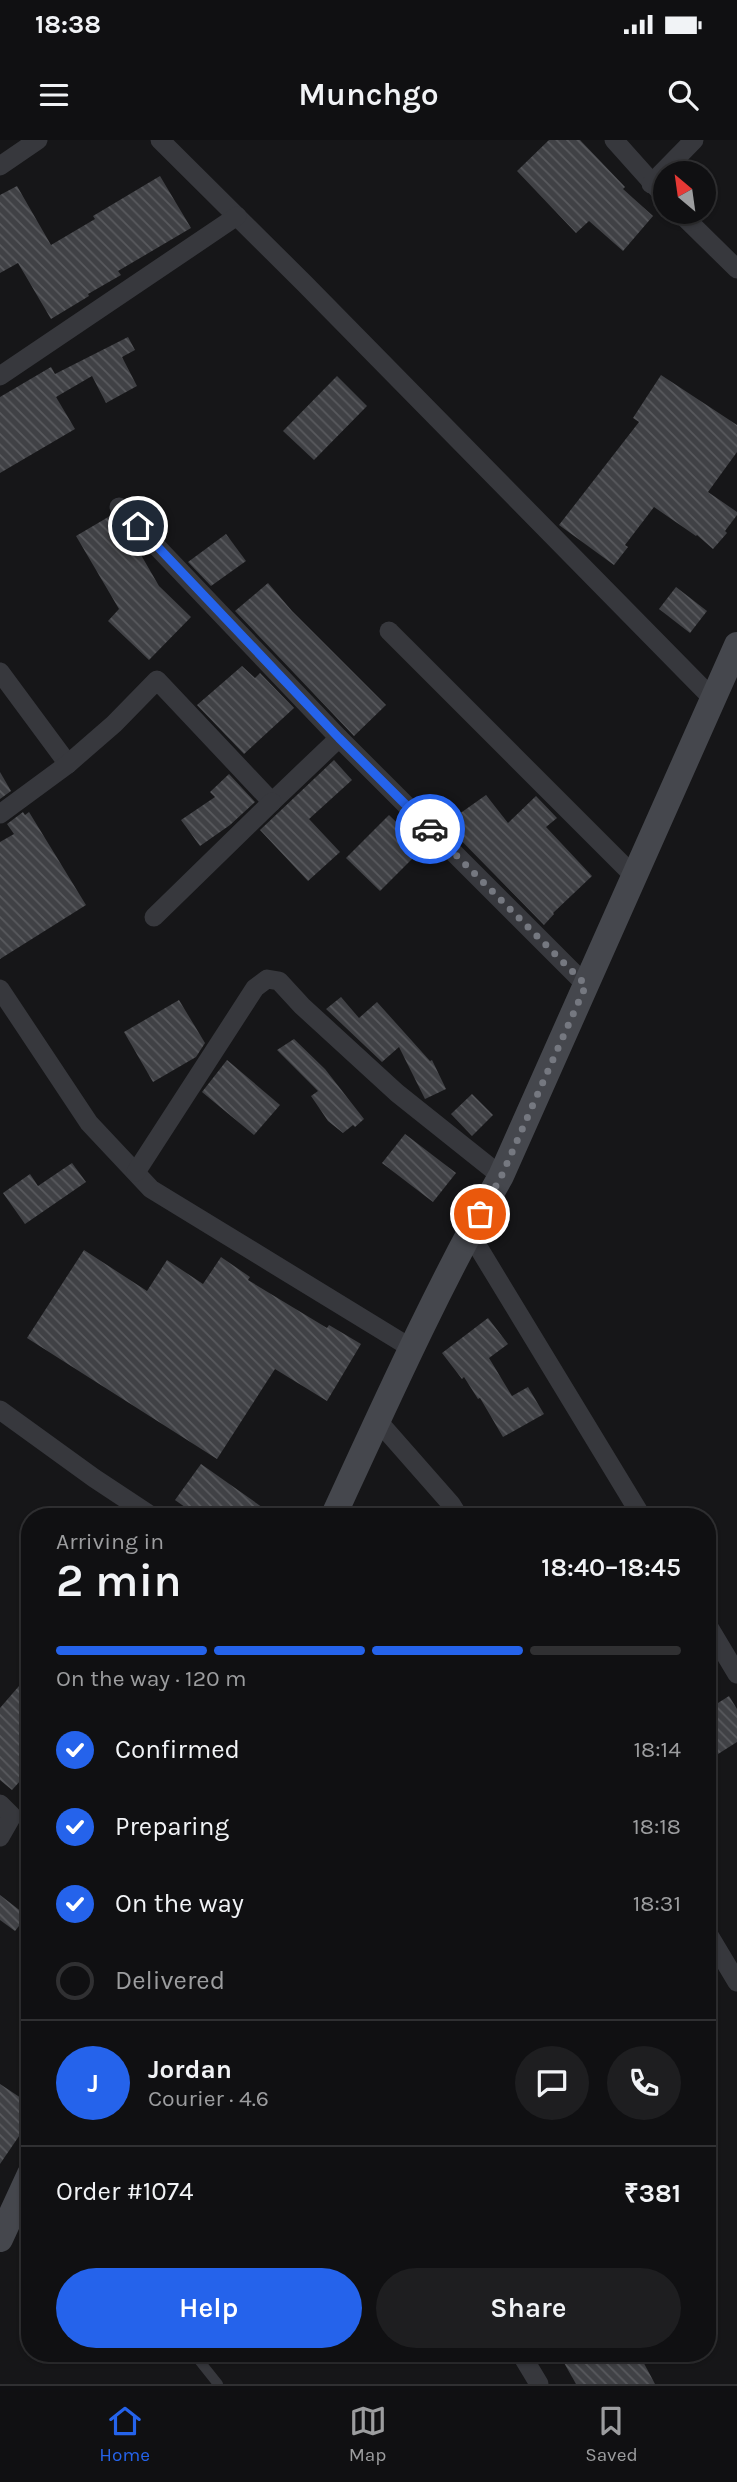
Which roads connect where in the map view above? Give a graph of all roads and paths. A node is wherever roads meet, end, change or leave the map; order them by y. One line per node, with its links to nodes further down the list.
1 (37, 140): 6 (street)
2 (160, 140): 8 (street)
3 (614, 140): 7 (street)
4 (694, 140): 5 (street)
5 (679, 161)
6 (0, 166)
7 (653, 185)
8 (237, 216): 11 (street); 16 (street)
9 (691, 224): 10 (street)
10 (737, 269)
11 (0, 376)
12 (119, 507): 17 (street)
13 (389, 631): 21 (street)
14 (737, 645): 16 (main road)
15 (0, 672): 18 (street)
16 (713, 699): 21 (main road)
17 (339, 738): 19 (street); 23 (street)
18 (68, 764): 19 (street); 20 (street)
19 (272, 802): 22 (street)
20 (0, 814)
21 (634, 876): 23 (main road)
22 (154, 917)
23 (586, 985): 26 (main road)
24 (3, 1001): 25 (street)
25 (136, 1172): 26 (street); 28 (street)
26 (501, 1177): 27 (main road)
27 (469, 1232): 28 (main road); 34 (street)
28 (411, 1348): 30 (main road)
29 (0, 1410): 31 (street)
30 (378, 1421): 32 (main road); 33 (street)
31 (139, 1508)
32 (337, 1508)
33 (453, 1508)
34 (637, 1508)
35 (716, 1634): 36 (street)
36 (731, 1650): 37 (street)
37 (737, 1674)
38 (0, 1804): 39 (street)
39 (0, 1837)
40 (716, 1947): 41 (street)
41 (737, 1982)
42 (21, 2194): 43 (main road)
43 (0, 2239)
44 (200, 2362): 46 (lane)
45 (527, 2362): 47 (street)
46 (218, 2384)
47 (539, 2384)

